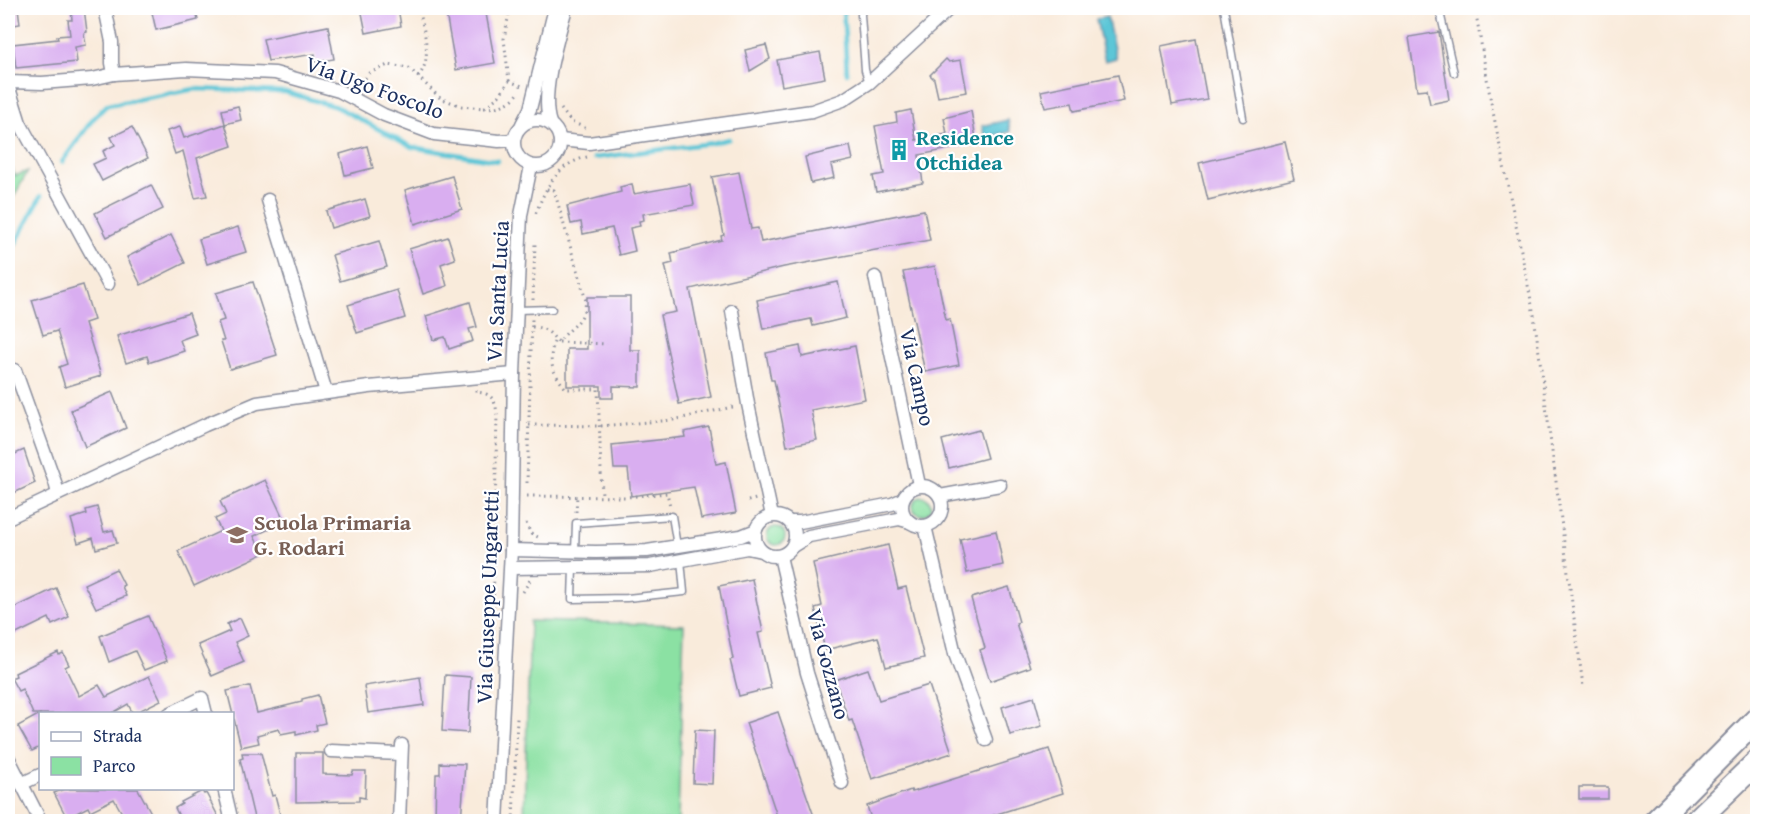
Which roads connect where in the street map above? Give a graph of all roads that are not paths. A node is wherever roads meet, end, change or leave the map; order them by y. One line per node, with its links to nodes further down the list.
1 (105, 8): 9 (street)
2 (555, 8): 14 (street)
3 (566, 8): 13 (street)
4 (862, 8): 10 (lane)
5 (950, 8): 10 (street)
6 (1224, 8): 12 (lane)
7 (1439, 8): 8 (lane)
8 (1454, 73)
9 (114, 74): 11 (street, Via Ugo Foscolo); 15 (street, Via Ugo Foscolo)
10 (869, 83): 16 (street)
11 (8, 84): 20 (street, Via Ugo Foscolo)
12 (1242, 117)
13 (550, 123): 14 (street); 16 (street)
14 (522, 124): 15 (street)
15 (513, 140): 17 (street)
16 (560, 140): 17 (street)
17 (531, 166): 22 (street, Via Santa Lucia)
18 (268, 200): 26 (street)
19 (875, 277): 27 (street, Via Campo)
20 (108, 284)
21 (552, 309): 22 (lane)
22 (516, 310): 25 (street, Via Santa Lucia)
23 (732, 311): 32 (street)
24 (15, 370): 29 (street)
25 (514, 374): 26 (street, Via Santa Lucia); 40 (street, Via Giuseppe Ungaretti)
26 (326, 392): 29 (street, Via Santa Lucia)
27 (919, 485): 30 (street); 31 (street)
28 (1000, 485): 30 (street)
29 (58, 494): 33 (street, Via Santa Lucia)
30 (940, 496): 36 (street)
31 (903, 499): 34 (street); 35 (street)
32 (772, 516): 34 (street); 37 (street)
33 (8, 518)
34 (790, 522): 39 (street)
35 (910, 522): 36 (street); 39 (street)
36 (926, 526): 50 (street)
37 (756, 530): 38 (street); 42 (street)
38 (677, 546): 41 (street); 41 (lane)
39 (793, 546): 43 (street)
40 (511, 550): 41 (street); 45 (street, Via Giuseppe Ungaretti)
41 (574, 551)
42 (761, 551): 43 (street); 44 (street)
43 (780, 556): 56 (street, Via Gozzano)
44 (681, 560): 46 (street); 46 (lane)
45 (511, 568): 46 (street); 63 (street, Via Giuseppe Ungaretti)
46 (573, 568)
47 (173, 712): 48 (street)
48 (206, 712)
49 (1758, 718): 65 (highway)
50 (986, 740)
51 (331, 750): 62 (street)
52 (8, 757): 57 (street)
53 (1758, 761): 66 (highway)
54 (39, 775): 57 (street)
55 (1758, 780): 67 (highway)
56 (842, 783)
57 (21, 784): 60 (street)
58 (224, 790): 61 (street)
59 (1053, 820): 64 (street)
60 (40, 822)
61 (232, 822)
62 (399, 822)
63 (497, 822)
64 (1040, 822)
65 (1656, 822)
66 (1695, 822)
67 (1715, 822)

